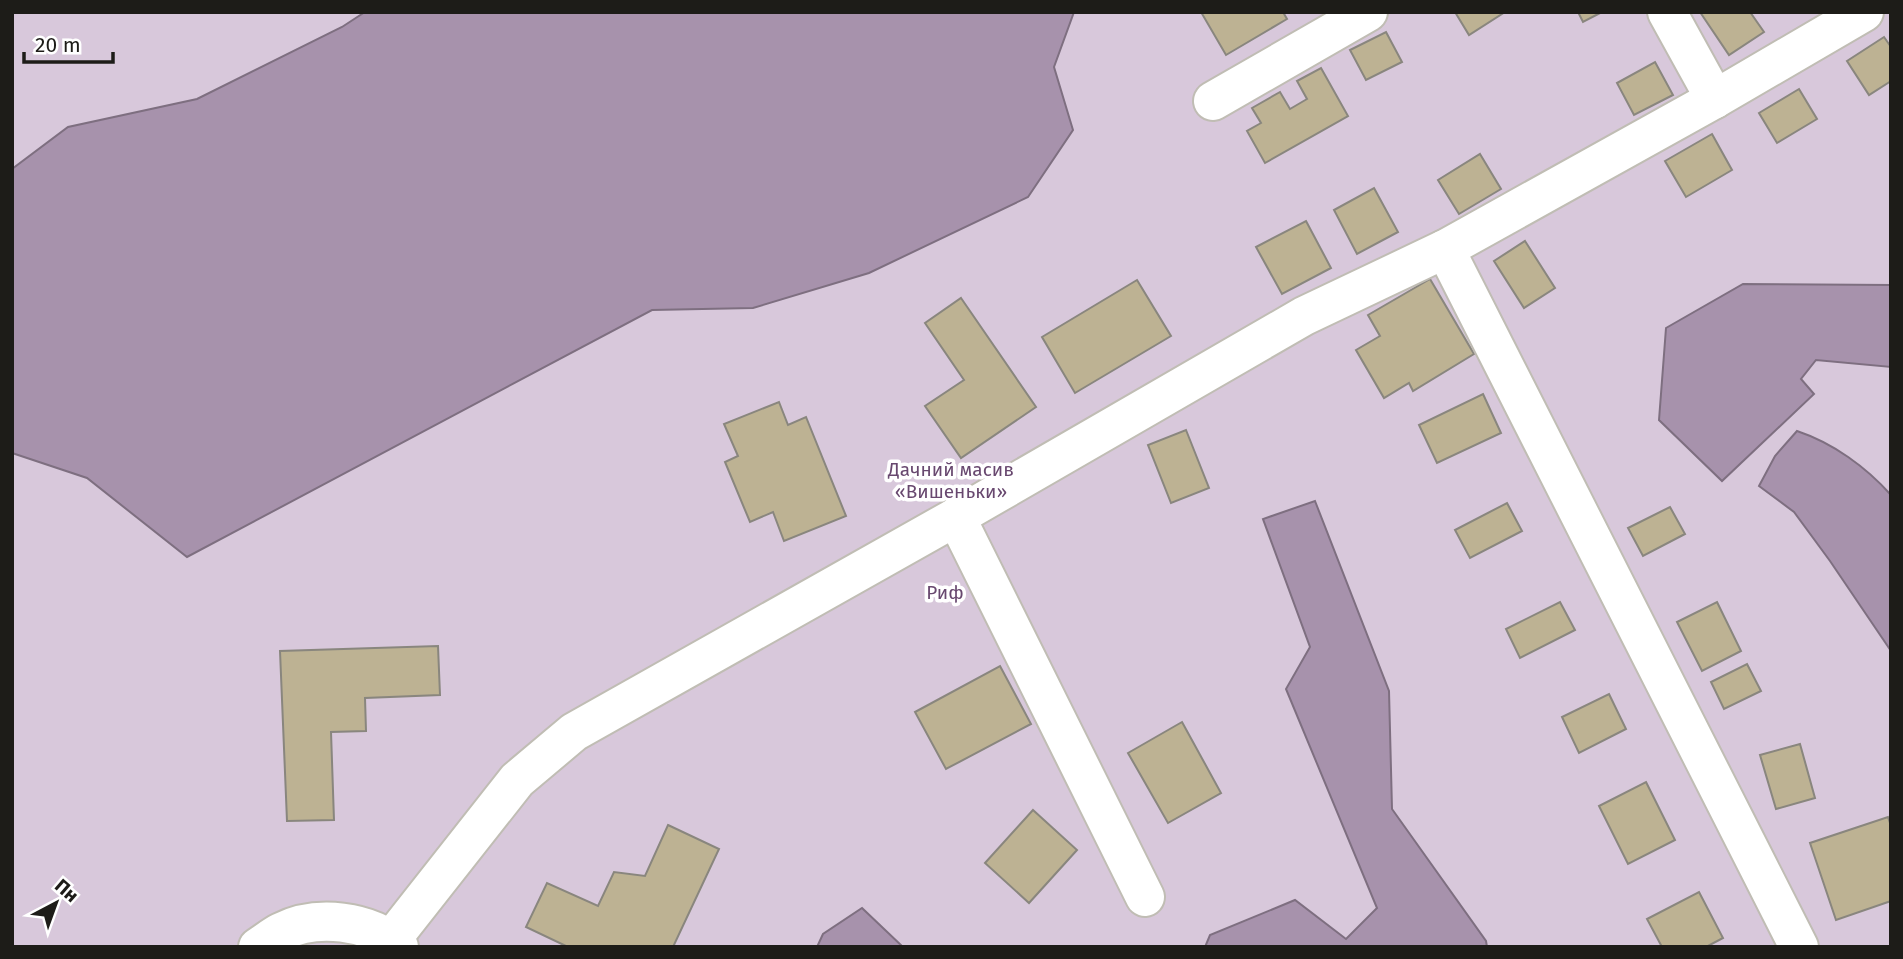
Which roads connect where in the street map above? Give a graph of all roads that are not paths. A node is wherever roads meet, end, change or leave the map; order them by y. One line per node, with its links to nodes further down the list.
1 (1368, 12): 5 (street)
2 (1667, 12): 4 (street)
3 (1864, 12): 4 (street)
4 (1714, 99): 6 (street)
5 (1213, 101)
6 (1445, 249): 7 (street); 11 (street)
7 (956, 517): 8 (street); 9 (street)
8 (1145, 897)
9 (395, 943): 10 (street)
10 (258, 947)
11 (1799, 947)

